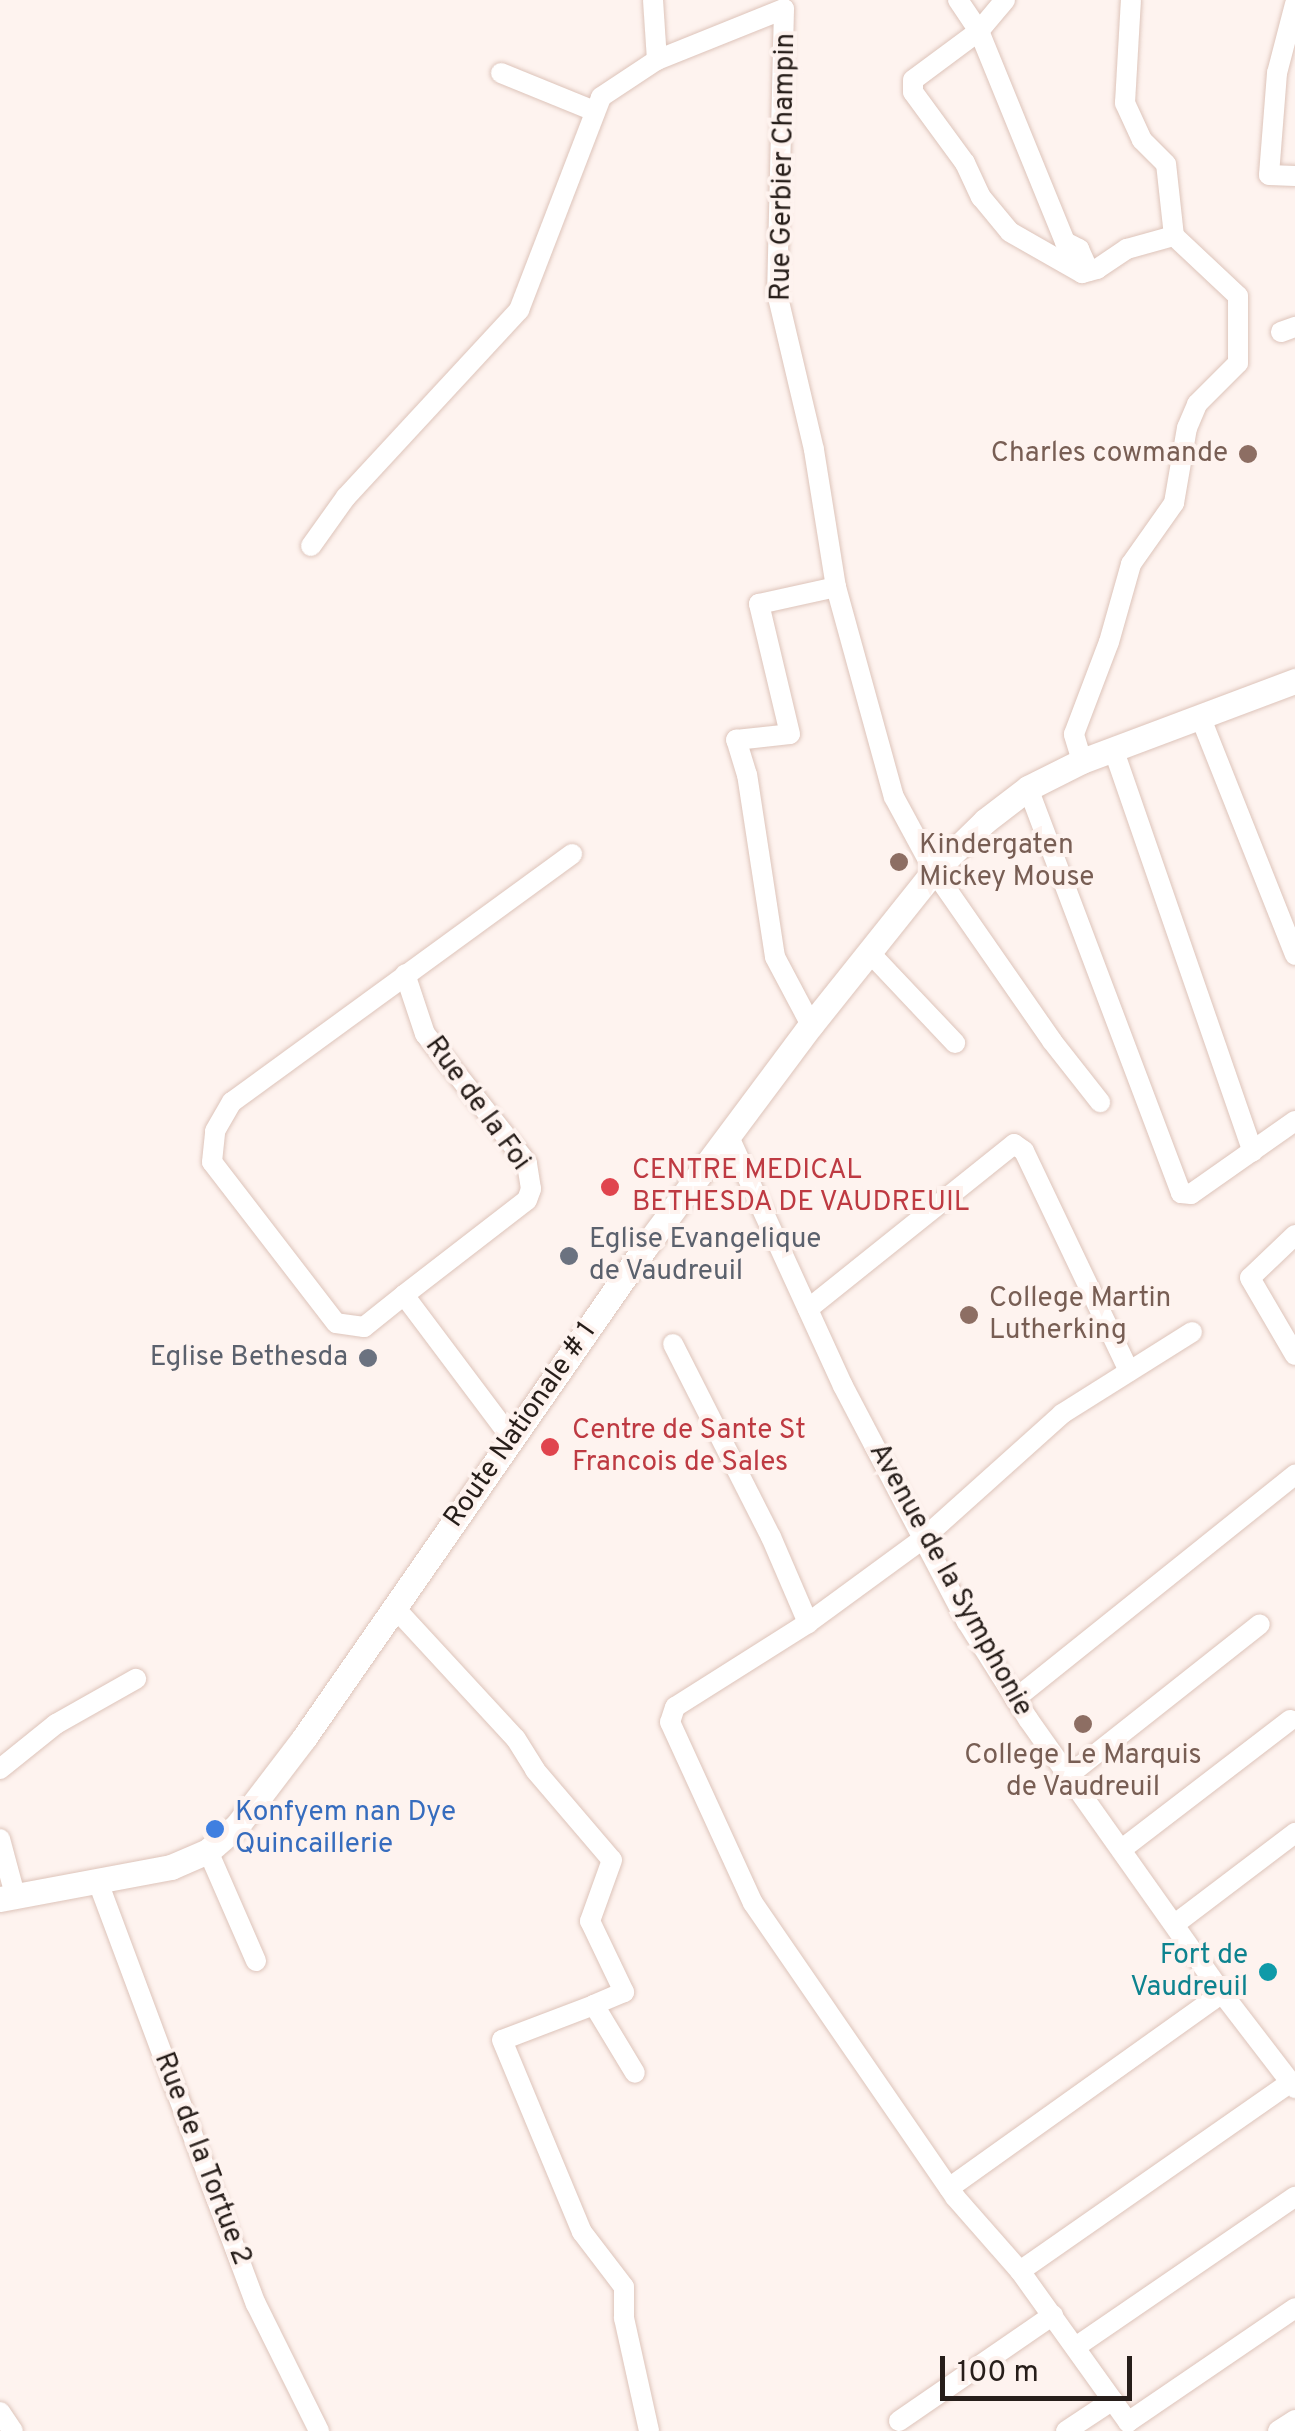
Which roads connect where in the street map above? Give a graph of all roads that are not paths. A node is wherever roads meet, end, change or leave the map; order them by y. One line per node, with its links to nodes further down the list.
1 (653, 0): 7 (street)
2 (958, 0): 6 (street)
3 (1005, 0): 6 (street)
4 (1132, 0): 11 (street)
5 (1295, 4): 10 (street)
6 (980, 31): 12 (street); 12 (street)
7 (658, 60): 9 (street, Rue Gerbier Champin); 14 (street, Rue Gerbier Champin)
8 (500, 73): 9 (street)
9 (594, 111): 13 (street, Rue Gerbier Champin)
10 (1295, 176)
11 (1174, 236): 12 (street); 18 (street)
12 (1090, 272)
13 (310, 546)
14 (836, 587): 21 (street, Rue Gerbier Champin); 25 (street)
15 (1295, 681): 16 (main road, Route Nationale # 1)
16 (1200, 716): 17 (main road, Route Nationale # 1); 23 (street)
17 (1114, 751): 18 (main road, Route Nationale # 1); 30 (street)
18 (1082, 762): 19 (main road, Route Nationale # 1)
19 (1028, 788): 21 (main road, Route Nationale # 1); 30 (street)
20 (572, 854): 24 (street)
21 (934, 871): 22 (main road, Route Nationale # 1); 27 (street, Rue Gerbier Champin)
22 (870, 953): 25 (main road, Route Nationale # 1); 26 (street)
23 (1295, 956)
24 (406, 974): 32 (street, Rue de la Foi); 32 (street)
25 (812, 1025): 29 (main road, Route Nationale # 1)
26 (955, 1043)
27 (1100, 1102)
28 (1295, 1121): 30 (street)
29 (729, 1137): 33 (street, Avenue de la Symphonie); 38 (main road, Route Nationale # 1)
30 (1253, 1152)
31 (1295, 1235): 36 (street)
32 (404, 1296): 38 (street)
33 (808, 1309): 37 (street); 40 (street, Avenue de la Symphonie)
34 (1192, 1332): 37 (street)
35 (673, 1344): 42 (street)
36 (1295, 1355)
37 (1129, 1372): 40 (street)
38 (512, 1439): 41 (main road, Route Nationale # 1)
39 (1295, 1475): 45 (street)
40 (924, 1538): 42 (street); 45 (street, Avenue de la Symphonie)
41 (395, 1608): 52 (main road, Route Nationale # 1); 58 (street)
42 (808, 1623): 61 (street)
43 (1260, 1624): 48 (street)
44 (136, 1679): 47 (street)
45 (1015, 1699): 48 (street, Avenue de la Symphonie)
46 (1290, 1720): 51 (street)
47 (0, 1769)
48 (1069, 1775): 51 (street, Avenue de la Symphonie)
49 (1295, 1833): 55 (street)
50 (0, 1839): 54 (street)
51 (1122, 1849): 55 (street, Avenue de la Symphonie)
52 (208, 1852): 53 (main road, Route Nationale # 1); 56 (street)
53 (98, 1882): 54 (main road, Route Nationale # 1); 73 (street, Rue de la Tortue 2)
54 (8, 1897)
55 (1175, 1924): 57 (street, Avenue de la Symphonie)
56 (256, 1961)
57 (1222, 1993): 60 (street, Avenue de la Symphonie); 61 (street)
58 (594, 2005): 59 (street); 74 (street)
59 (634, 2073)
60 (1293, 2085): 63 (street)
61 (949, 2188): 63 (street)
62 (1295, 2197): 66 (street)
63 (1020, 2271): 65 (street)
64 (1295, 2308): 71 (street)
65 (1053, 2315): 66 (street); 70 (street)
66 (1077, 2346): 67 (street)
67 (1113, 2400): 71 (street); 75 (street)
68 (0, 2412): 72 (street)
69 (1295, 2420): 76 (street)
70 (900, 2421)
71 (1131, 2426)
72 (13, 2431)
73 (319, 2431)
74 (648, 2431)
75 (1066, 2431)
76 (1278, 2431)

